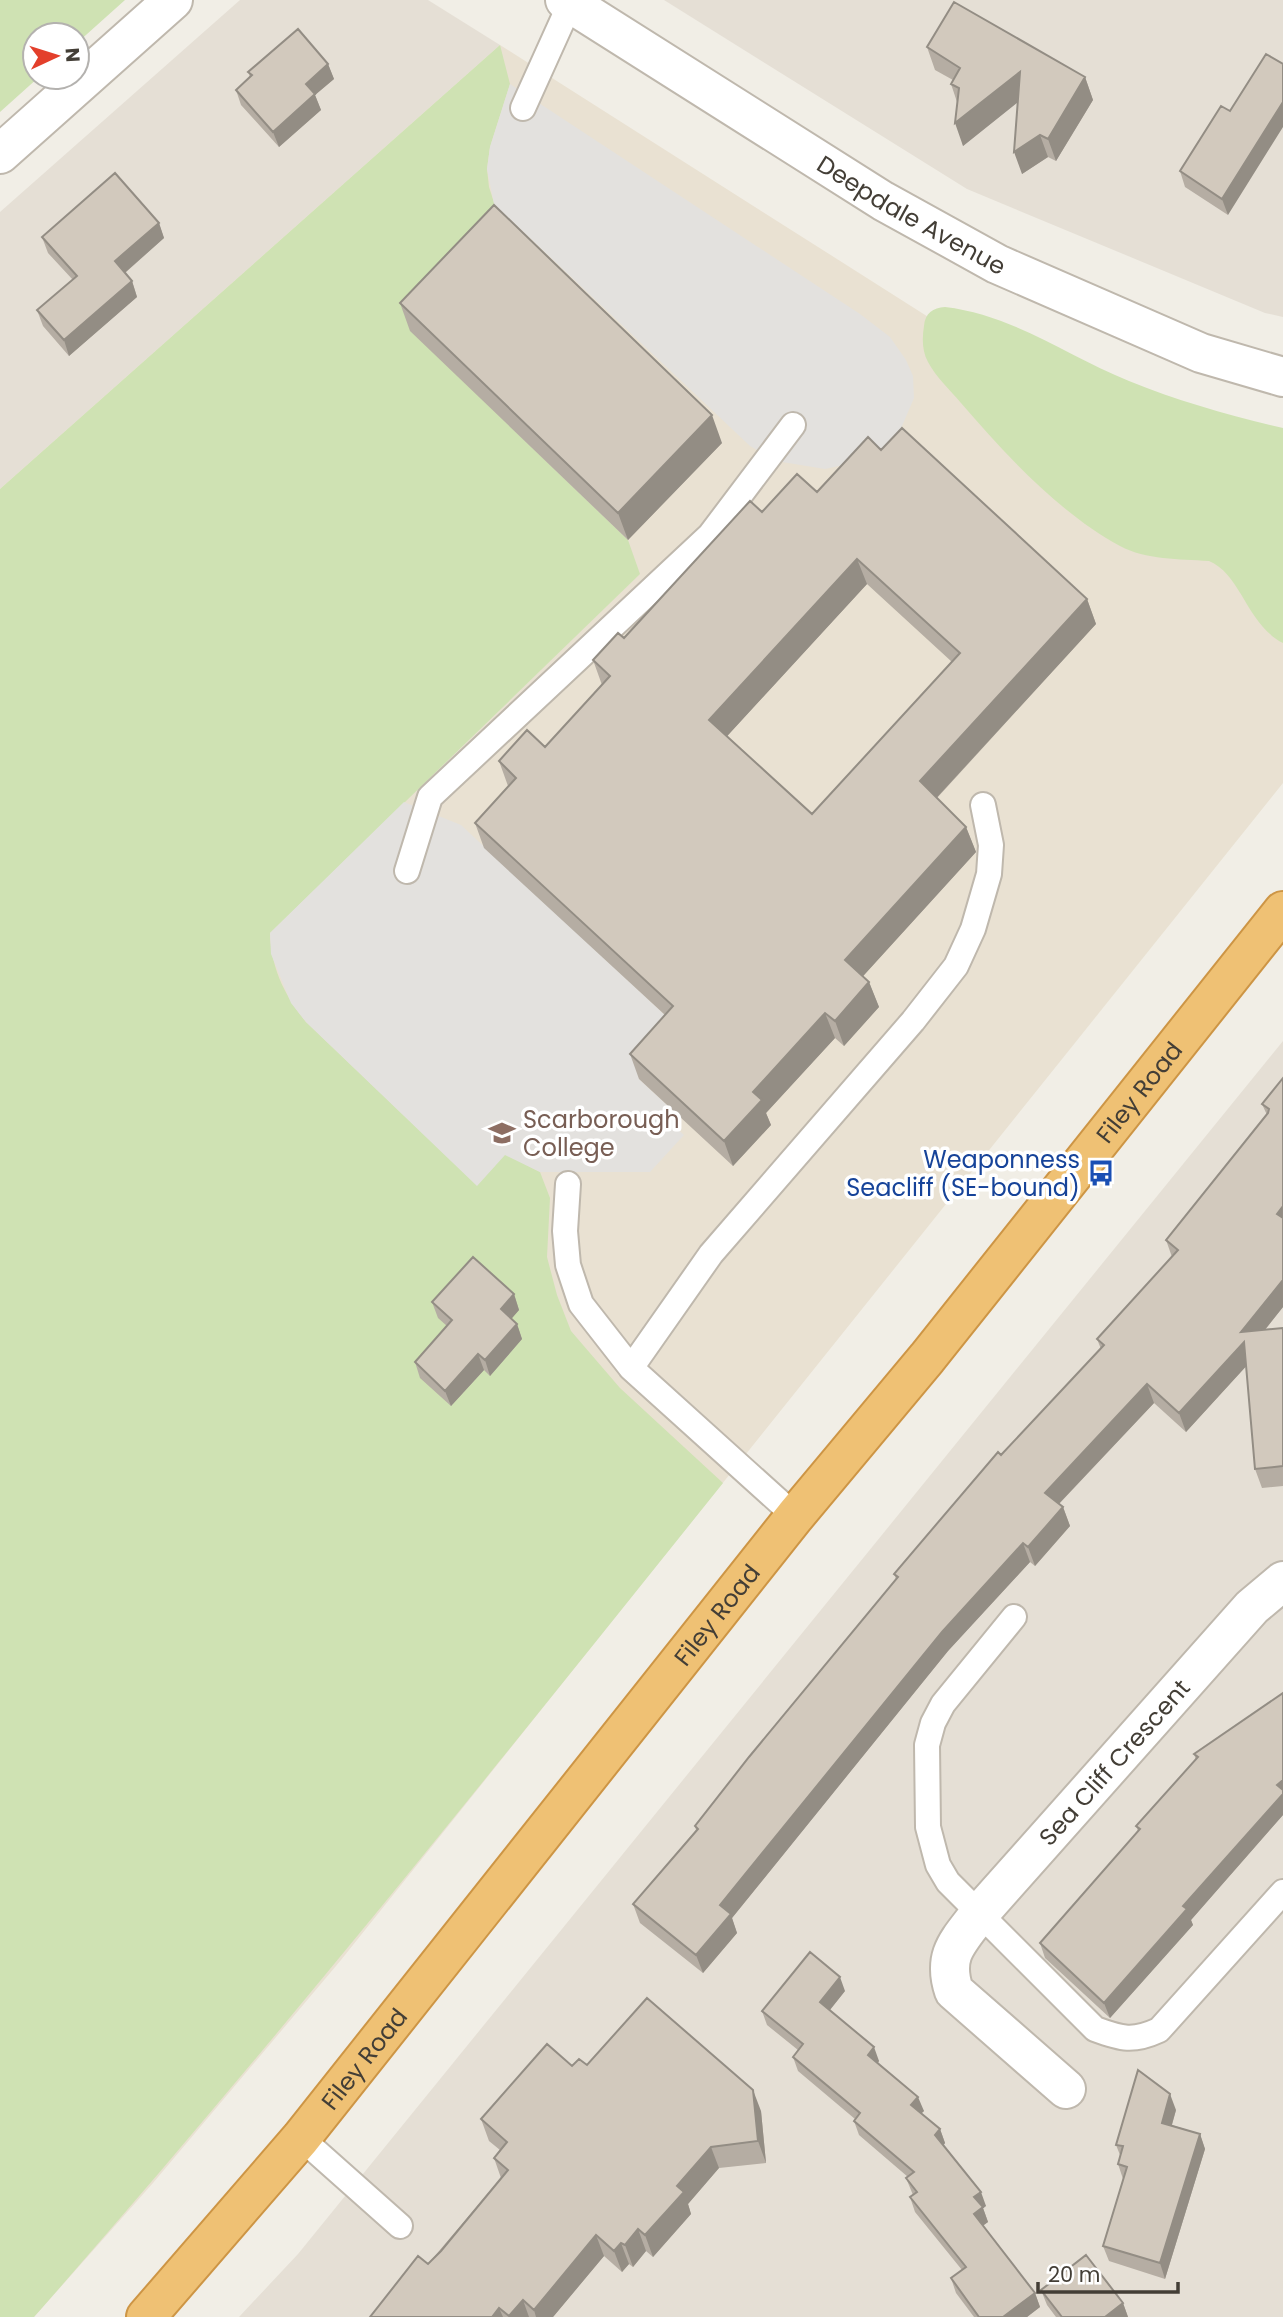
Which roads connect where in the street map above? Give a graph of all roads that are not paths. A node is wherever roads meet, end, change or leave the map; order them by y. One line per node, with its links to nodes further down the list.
1 (173, 0): 4 (street)
2 (567, 2): 3 (lane); 5 (street, Deepdale Avenue)
3 (523, 108)
4 (0, 154)
5 (1283, 377)
6 (793, 425): 8 (lane)
7 (983, 806): 11 (lane)
8 (407, 871)
9 (1283, 911): 12 (highway, Filey Road)
10 (568, 1184): 11 (lane)
11 (631, 1368): 12 (lane)
12 (795, 1516): 18 (highway, Filey Road)
13 (1283, 1581): 16 (street, Sea Cliff Crescent)
14 (1014, 1617): 16 (lane)
15 (1283, 1892): 16 (lane)
16 (979, 1914): 17 (street, Sea Cliff Crescent)
17 (1066, 2089)
18 (301, 2138): 19 (lane); 20 (highway, Filey Road)
19 (400, 2226)
20 (146, 2317)

